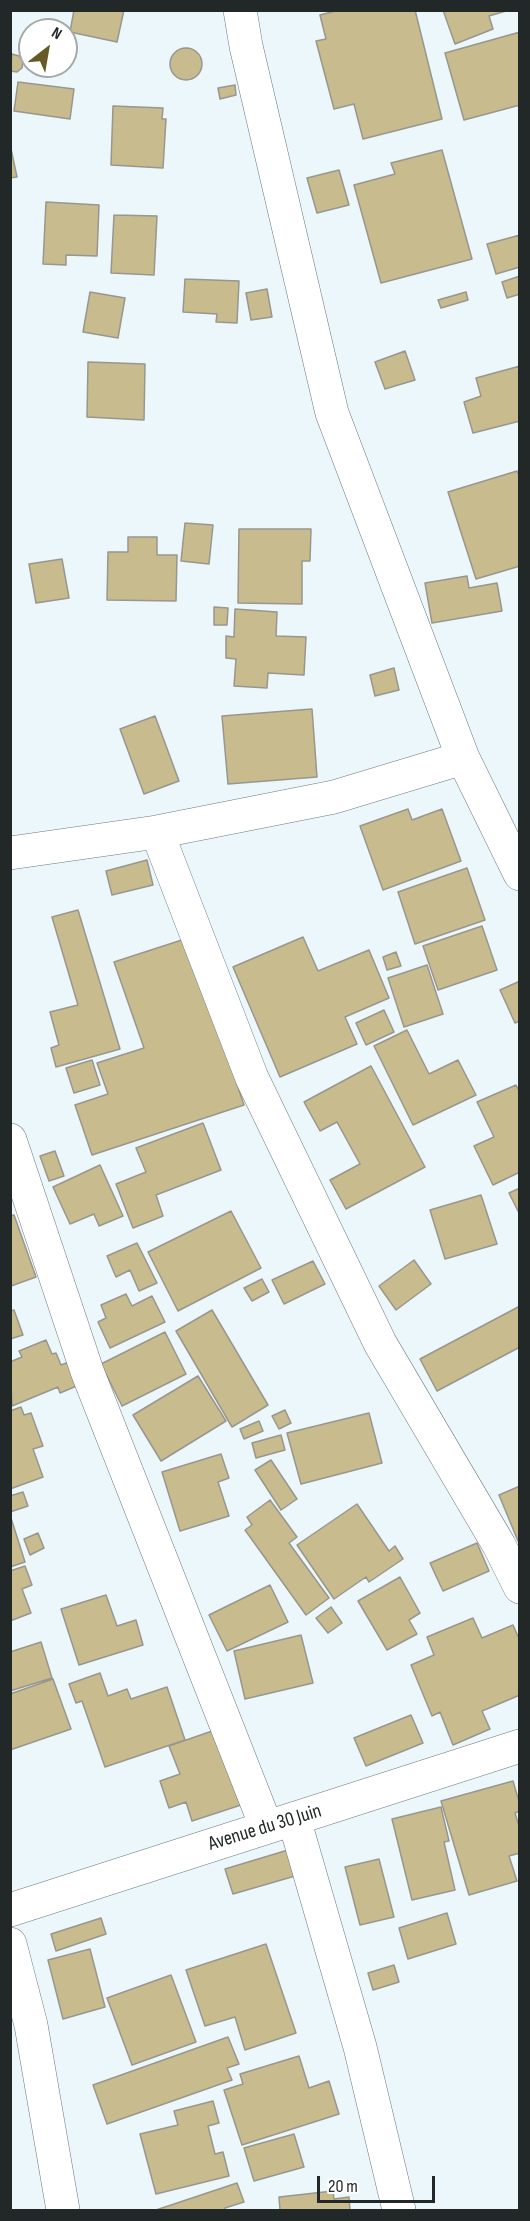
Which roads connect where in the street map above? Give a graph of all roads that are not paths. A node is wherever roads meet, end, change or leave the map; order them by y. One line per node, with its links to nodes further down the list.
1 (240, 10): 2 (street)
2 (463, 758): 3 (street); 5 (street)
3 (157, 832): 4 (street); 7 (street)
4 (10, 853)
5 (519, 874)
6 (10, 1140): 9 (street)
7 (519, 1587)
8 (519, 1746): 9 (street, Avenue du 30 Juin)
9 (280, 1823): 10 (street, Avenue du 30 Juin); 13 (street)
10 (10, 1910)
11 (10, 1944): 12 (street)
12 (63, 2211)
13 (399, 2211)

